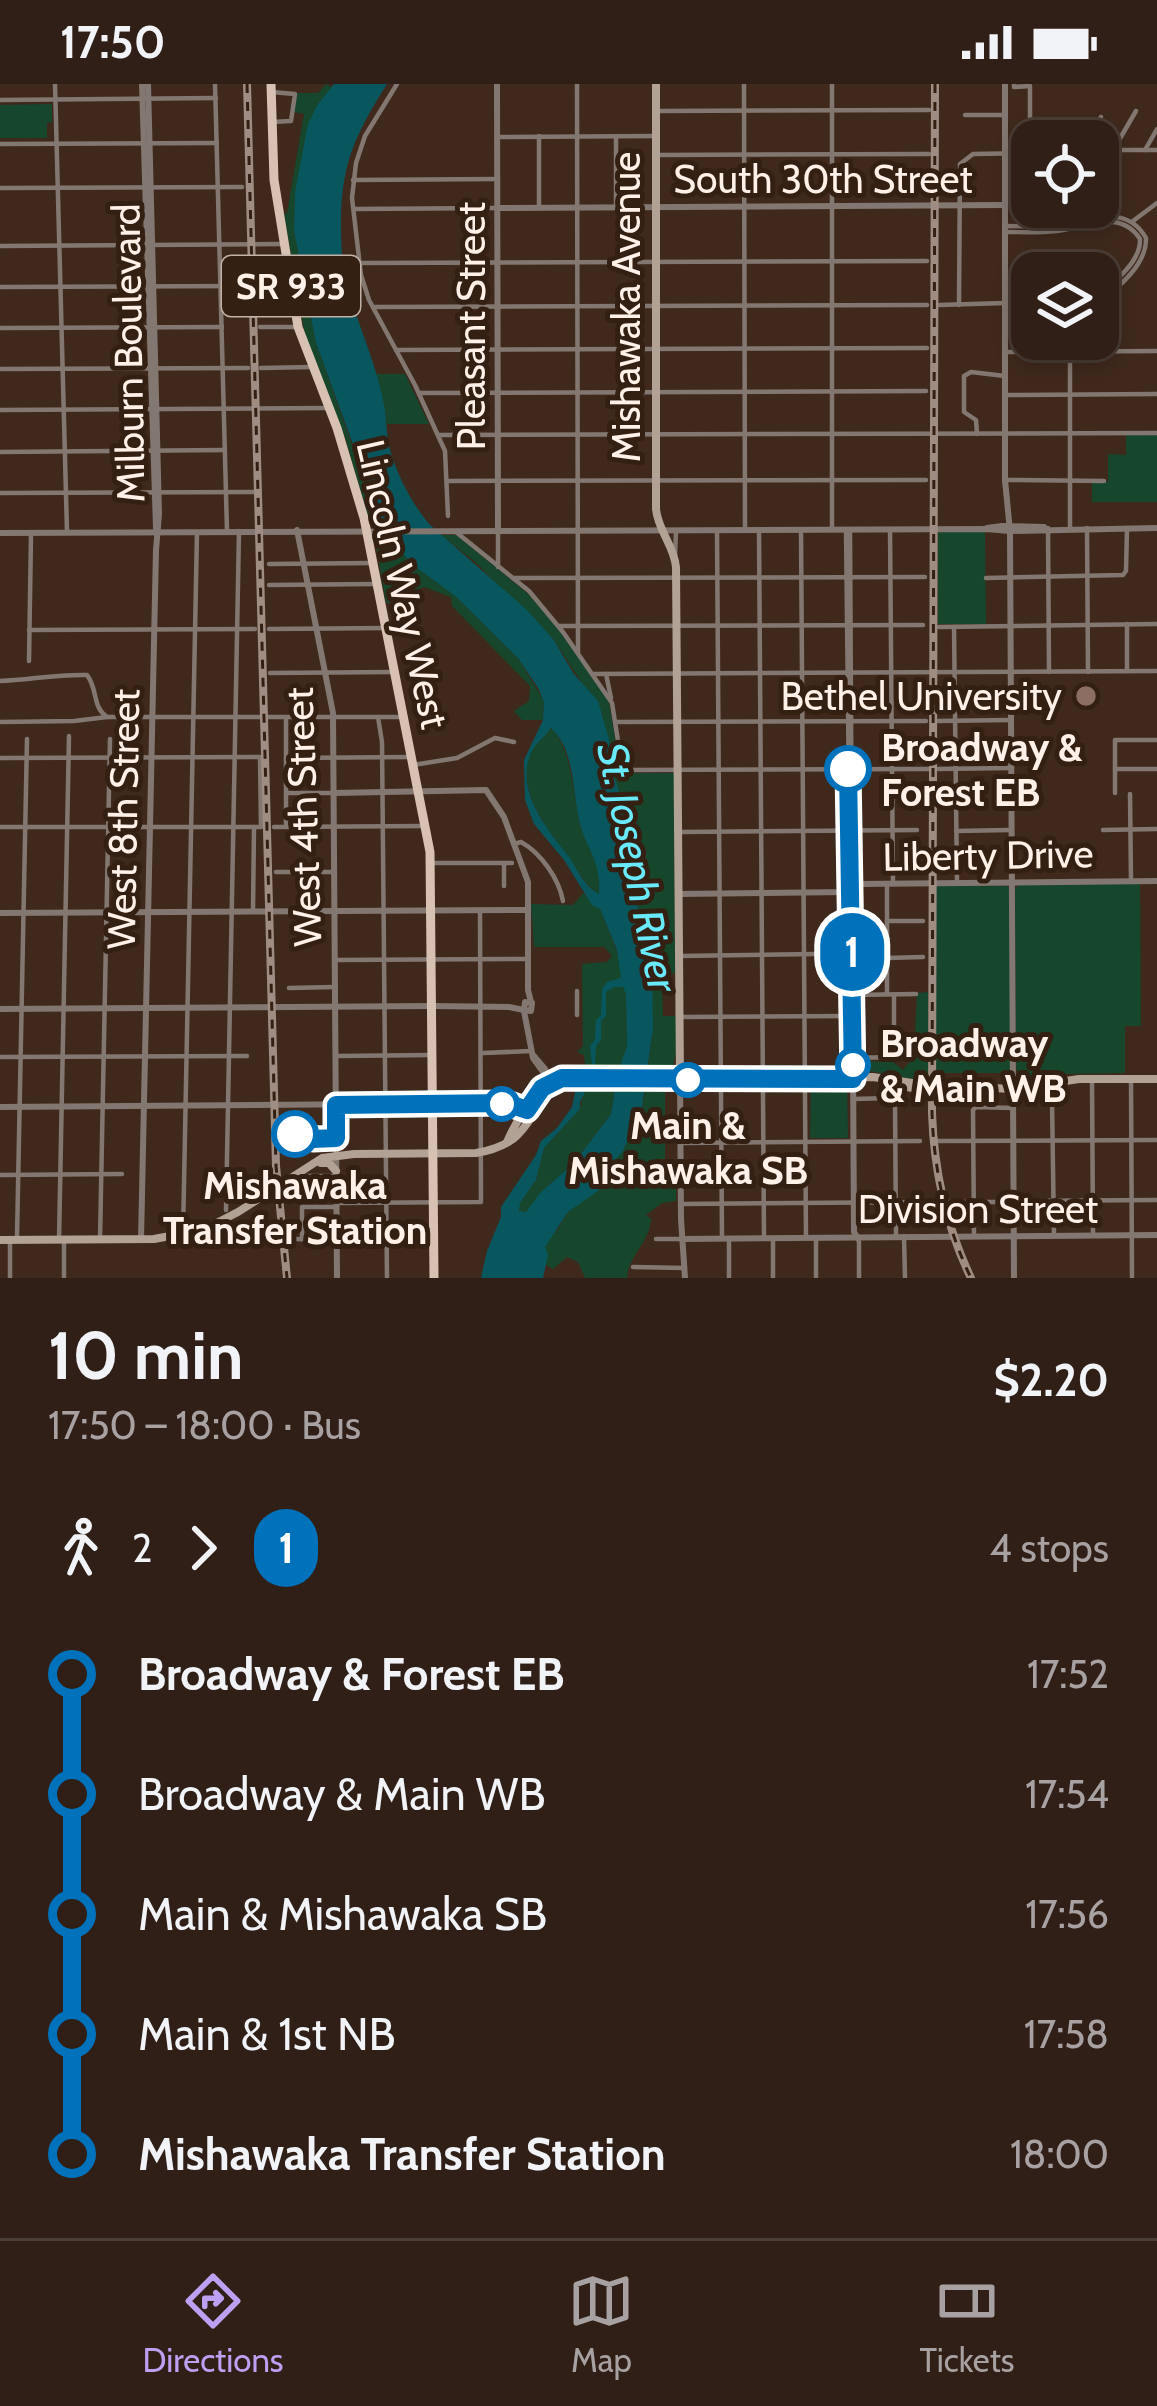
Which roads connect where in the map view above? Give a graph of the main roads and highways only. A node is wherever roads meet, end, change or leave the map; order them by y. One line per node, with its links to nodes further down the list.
1 (656, 84): 4 (main road, Mishawaka Avenue)
2 (271, 88): 5 (main road, Lincoln Way West / SR 933)
3 (1157, 1079): 4 (main road)
4 (675, 1080): 5 (main road)
5 (433, 1154): 6 (main road); 9 (main road, SR 933)
6 (328, 1159): 7 (main road); 8 (main road)
7 (337, 1173)
8 (9, 1240)
9 (434, 1278)

